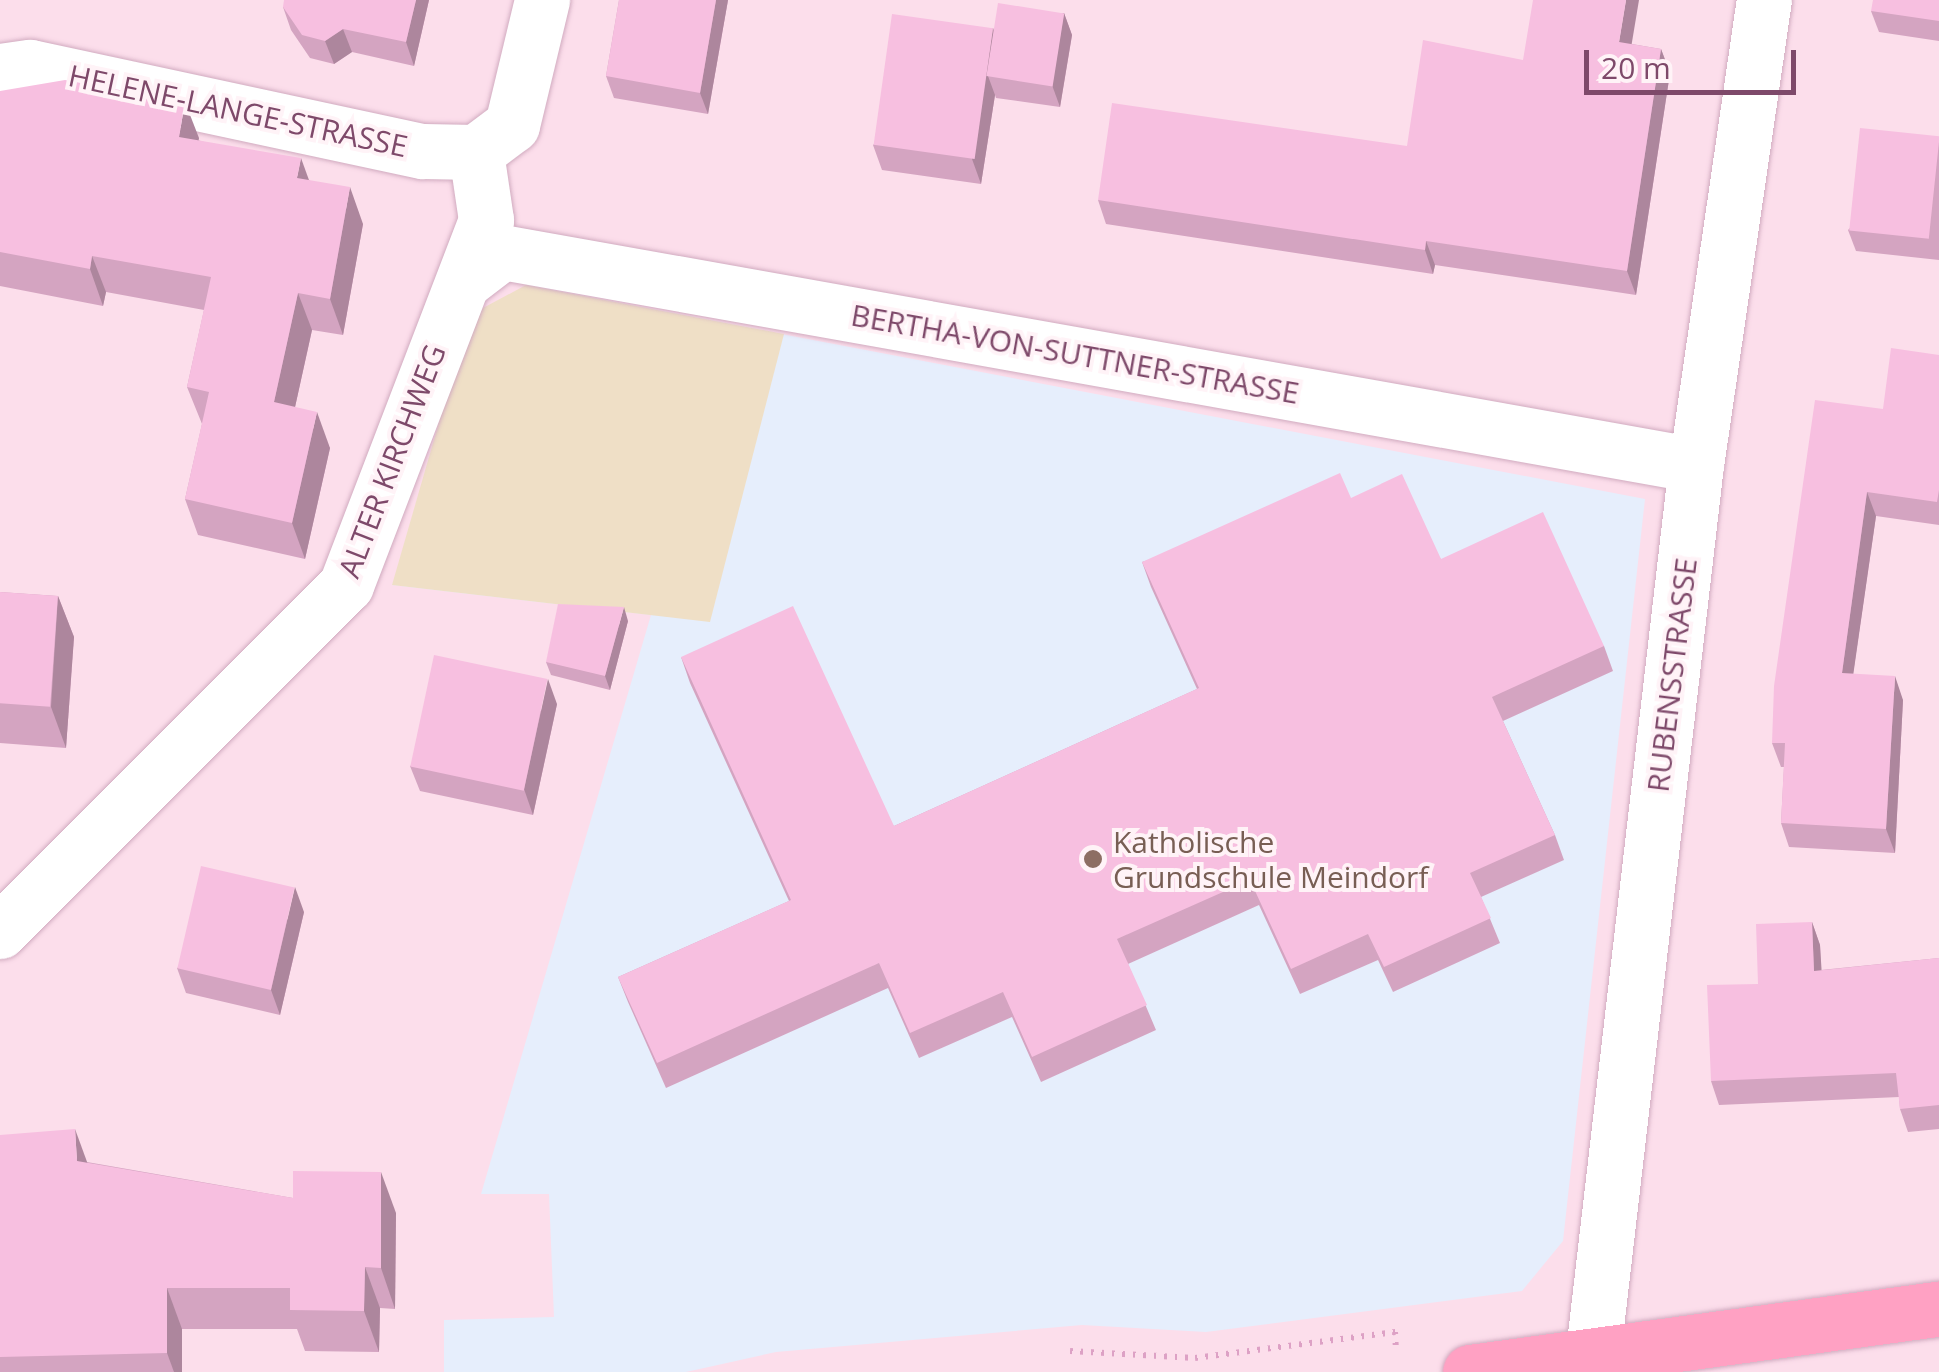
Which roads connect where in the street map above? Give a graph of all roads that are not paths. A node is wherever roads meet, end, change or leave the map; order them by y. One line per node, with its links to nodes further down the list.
1 (542, 0): 4 (street)
2 (1764, 0): 6 (street, RUBENSSTRASSE)
3 (0, 71): 4 (street, HELENE-LANGE-STRASSE)
4 (476, 152): 5 (street, ALTER KIRCHWEG)
5 (462, 282): 6 (street, BERTHA-VON-SUTTNER-STRASSE); 7 (street, ALTER KIRCHWEG)
6 (1696, 465): 9 (street, RUBENSSTRASSE)
7 (0, 930)
8 (1939, 1309): 9 (main road)
9 (1593, 1352): 10 (main road)
10 (1479, 1371): 11 (main road)
11 (1470, 1372)

